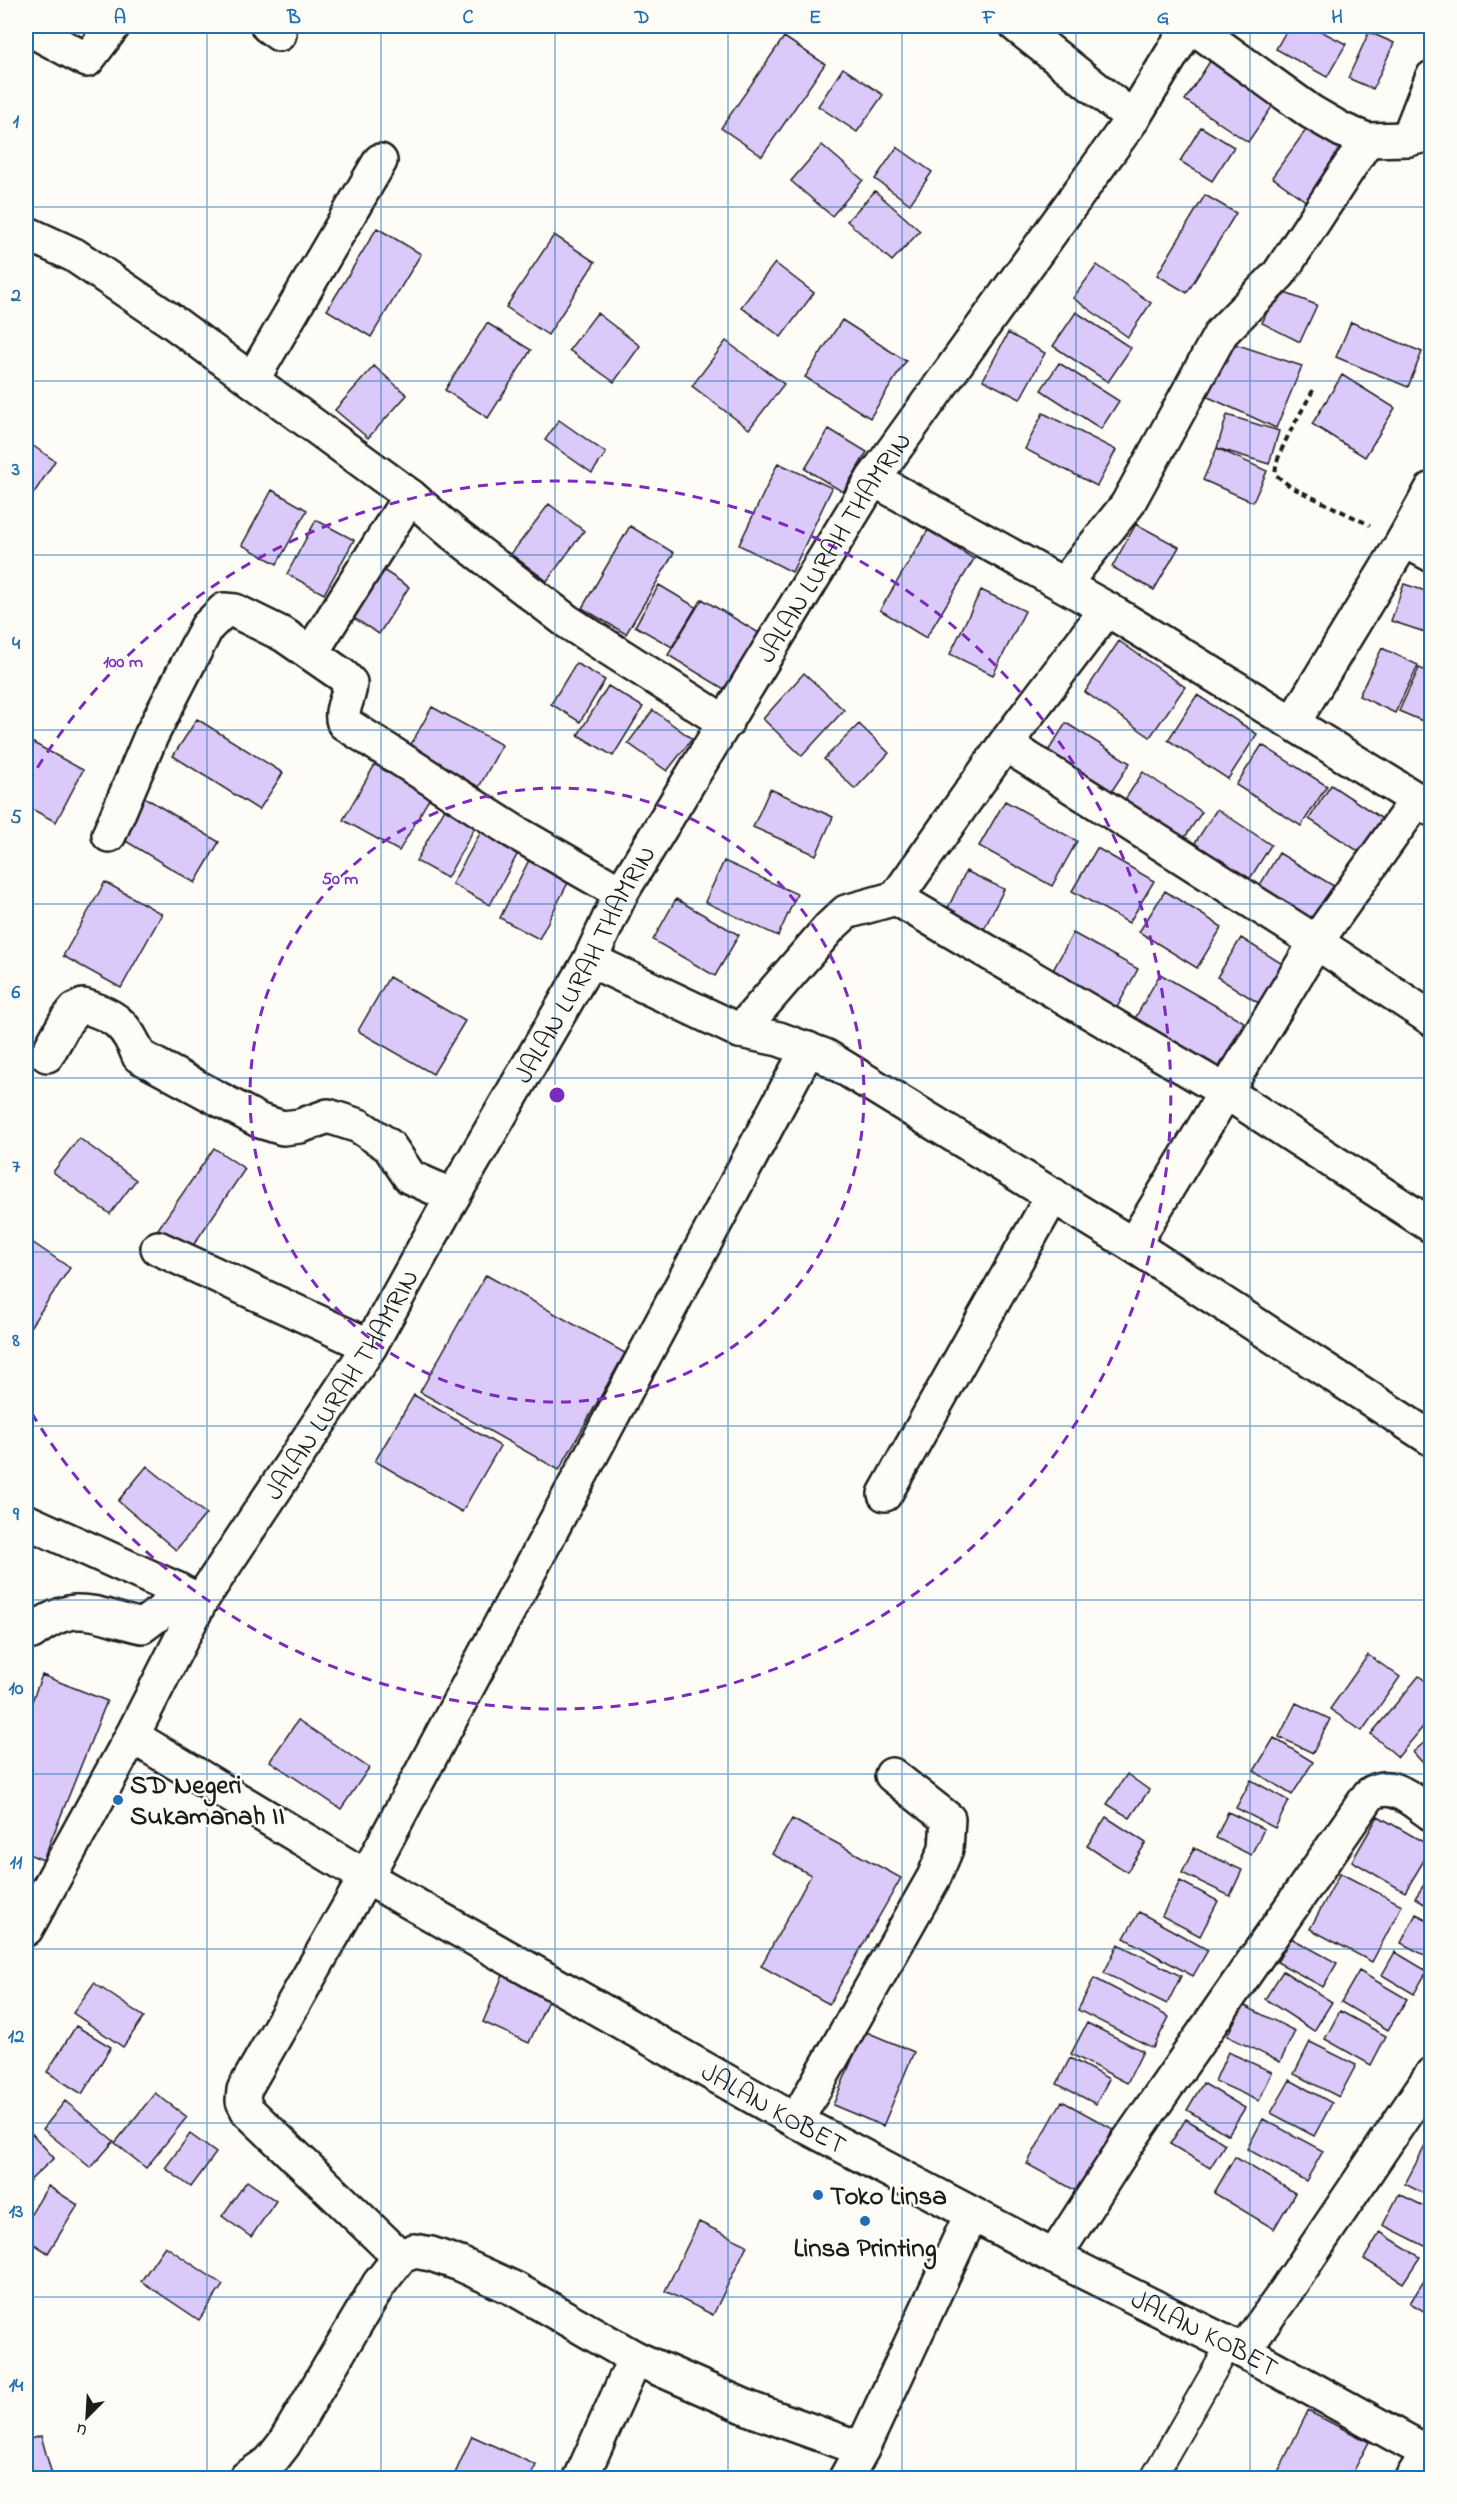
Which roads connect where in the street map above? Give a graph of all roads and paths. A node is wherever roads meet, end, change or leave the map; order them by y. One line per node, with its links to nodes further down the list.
1 (113, 26): 4 (street)
2 (1017, 26): 6 (street)
3 (1190, 26): 6 (street, JALAN LURAH THAMRIN); 8 (street)
4 (26, 27)
5 (1431, 78): 7 (street)
6 (1133, 118): 13 (street, JALAN LURAH THAMRIN)
7 (1420, 137): 8 (street)
8 (1367, 140): 17 (street)
9 (380, 161): 11 (street)
10 (26, 233): 11 (street)
11 (252, 380): 15 (street)
12 (1313, 390): 16 (path)
13 (873, 479): 17 (street); 20 (street, JALAN LURAH THAMRIN)
14 (1431, 489): 16 (street)
15 (410, 496): 19 (street); 20 (street)
16 (1418, 547): 21 (street)
17 (1064, 584): 18 (street)
18 (1107, 609): 21 (street); 22 (street)
19 (311, 653): 24 (street); 25 (street)
20 (726, 723): 25 (street, JALAN LURAH THAMRIN)
21 (1293, 723): 23 (street)
22 (1005, 744): 26 (street); 27 (street)
23 (1424, 804): 27 (street)
24 (109, 835)
25 (621, 893): 28 (street, JALAN LURAH THAMRIN)
26 (896, 898): 30 (street); 33 (street)
27 (1316, 942): 29 (street); 33 (street)
28 (590, 960): 30 (street); 35 (street, JALAN LURAH THAMRIN)
29 (1431, 1019)
30 (740, 1030): 31 (street)
31 (808, 1049): 34 (street); 48 (street)
32 (47, 1055): 35 (street)
33 (1226, 1092): 36 (street); 37 (street)
34 (1053, 1195): 37 (street); 41 (street)
35 (453, 1196): 39 (street, JALAN LURAH THAMRIN)
36 (1431, 1226)
37 (1133, 1245): 40 (street)
38 (158, 1248): 39 (street)
39 (370, 1346): 43 (street, JALAN LURAH THAMRIN)
40 (1430, 1435)
41 (885, 1494)
42 (26, 1521): 43 (street)
43 (188, 1596): 44 (street); 45 (street, JALAN LURAH THAMRIN)
44 (32, 1632)
45 (132, 1736): 48 (street, JALAN KOBET); 49 (street, JALAN LURAH THAMRIN)
46 (892, 1775): 51 (street)
47 (1431, 1814): 54 (street)
48 (366, 1877): 51 (street, JALAN KOBET); 53 (street)
49 (26, 1929)
50 (1431, 2074): 55 (street)
51 (796, 2121): 52 (street, JALAN KOBET)
52 (971, 2215): 54 (street, JALAN KOBET); 57 (street)
53 (400, 2257): 56 (street); 59 (street)
54 (1054, 2258): 55 (street, JALAN KOBET)
55 (1236, 2348): 58 (street, JALAN KOBET); 62 (lane)
56 (635, 2358): 57 (street); 60 (street)
57 (862, 2449): 61 (street)
58 (1426, 2458)
59 (246, 2478)
60 (581, 2478)
61 (846, 2478)
62 (1153, 2478)

